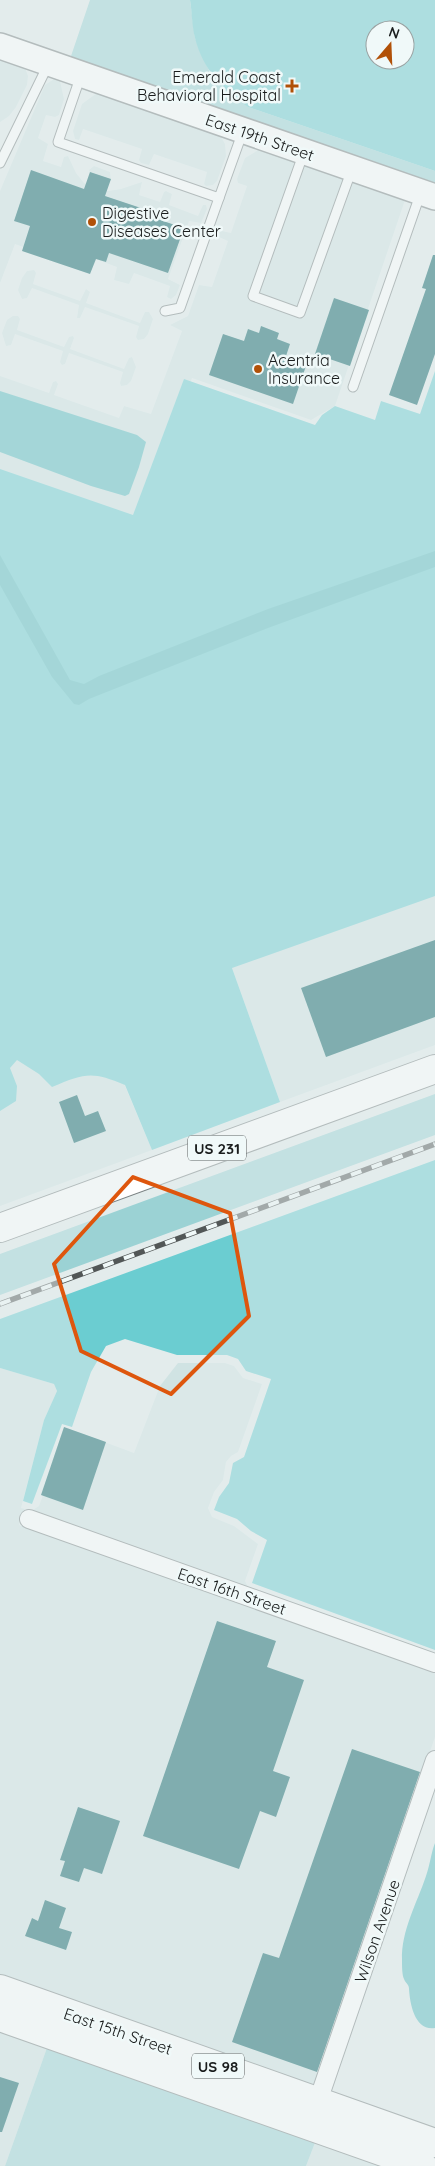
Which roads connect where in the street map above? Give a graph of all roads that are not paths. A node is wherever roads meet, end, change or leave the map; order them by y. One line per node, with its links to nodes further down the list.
1 (0, 46): 2 (main road, East 19th Street)
2 (49, 64): 3 (main road, East 19th Street); 6 (lane)
3 (81, 75): 4 (main road, East 19th Street); 11 (lane)
4 (243, 131): 7 (main road, East 19th Street); 11 (lane)
5 (0, 141): 6 (lane)
6 (9, 144): 8 (lane)
7 (304, 152): 9 (main road, East 19th Street); 9 (lane)
8 (0, 163)
9 (352, 168): 10 (main road, East 19th Street)
10 (428, 195): 13 (lane)
11 (219, 198): 12 (lane)
12 (165, 312)
13 (353, 387)
14 (435, 1069): 15 (main road, US 231)
15 (0, 1228)
16 (29, 1519): 17 (street, East 16th Street)
17 (435, 1663)
18 (435, 1760): 22 (street, Wilson Avenue)
19 (0, 1990): 21 (main road, East 15th Street / US 98)
20 (0, 2017): 21 (main road, East 15th Street / US 98)
21 (39, 2017): 22 (main road, East 15th Street / US 98)
22 (314, 2114): 23 (main road, East 15th Street / US 98)
23 (427, 2156)

